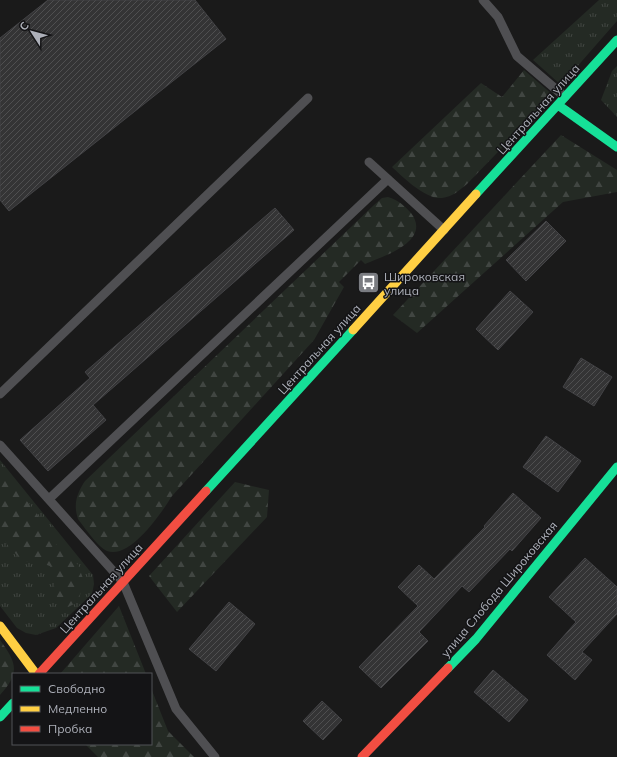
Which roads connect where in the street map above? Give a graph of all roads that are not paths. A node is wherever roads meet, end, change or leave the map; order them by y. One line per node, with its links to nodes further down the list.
1 (483, 0): 3 (lane)
2 (617, 40): 3 (street, Центральная улица)
3 (565, 97): 5 (street, Центральная улица)
4 (308, 98): 10 (lane)
5 (558, 105): 6 (street); 9 (street, Центральная улица)
6 (617, 147)
7 (369, 162): 8 (lane)
8 (388, 179): 9 (lane); 13 (lane)
9 (444, 230): 14 (street, Центральная улица)
10 (0, 394)
11 (0, 445): 13 (lane)
12 (617, 467): 21 (street, улица Слобода Широковская)
13 (49, 499): 14 (lane)
14 (123, 582): 17 (street, Центральная улица); 20 (lane)
15 (0, 626): 16 (street)
16 (37, 673)
17 (39, 673)
18 (12, 704): 19 (street)
19 (0, 717)
20 (215, 757)
21 (362, 757)

